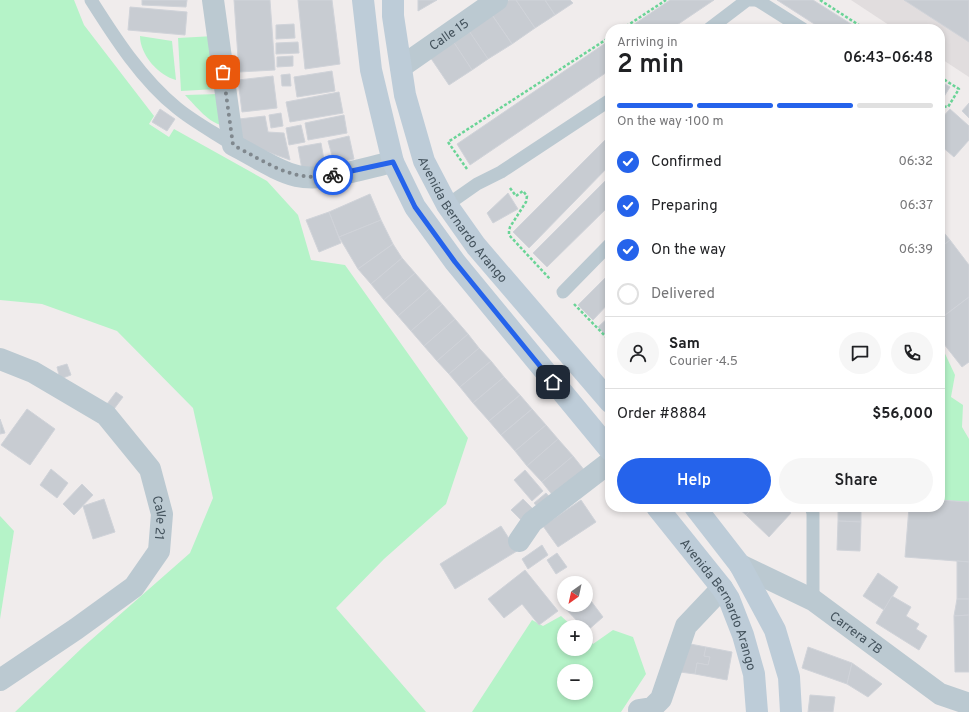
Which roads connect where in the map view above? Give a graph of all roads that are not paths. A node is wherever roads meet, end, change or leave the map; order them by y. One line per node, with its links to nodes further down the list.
1 (91, 0): 11 (lane)
2 (213, 0): 11 (street)
3 (363, 0): 12 (main road)
4 (393, 0): 9 (main road, Avenida Bernardo Arango)
5 (497, 0): 9 (street, Calle 15)
6 (757, 0): 7 (lane); 8 (lane)
7 (715, 24)
8 (795, 24)
9 (401, 66): 13 (main road, Avenida Bernardo Arango)
10 (605, 103): 13 (lane)
11 (233, 145): 12 (street)
12 (393, 162): 18 (main road)
13 (447, 205): 17 (main road, Avenida Bernardo Arango)
14 (605, 249): 15 (lane)
15 (563, 292)
16 (0, 359): 27 (street, Calle 21)
17 (605, 396)
18 (605, 444)
19 (605, 466): 23 (street)
20 (661, 512): 25 (main road, Avenida Bernardo Arango)
21 (699, 512): 24 (main road)
22 (813, 512): 26 (lane)
23 (520, 541)
24 (740, 565): 26 (street, Carrera 7B); 31 (main road)
25 (722, 588): 29 (street); 30 (main road, Avenida Bernardo Arango)
26 (813, 600): 28 (street, Carrera 7B)
27 (0, 680)
28 (969, 704)
29 (639, 710)
30 (757, 712)
31 (791, 712)

